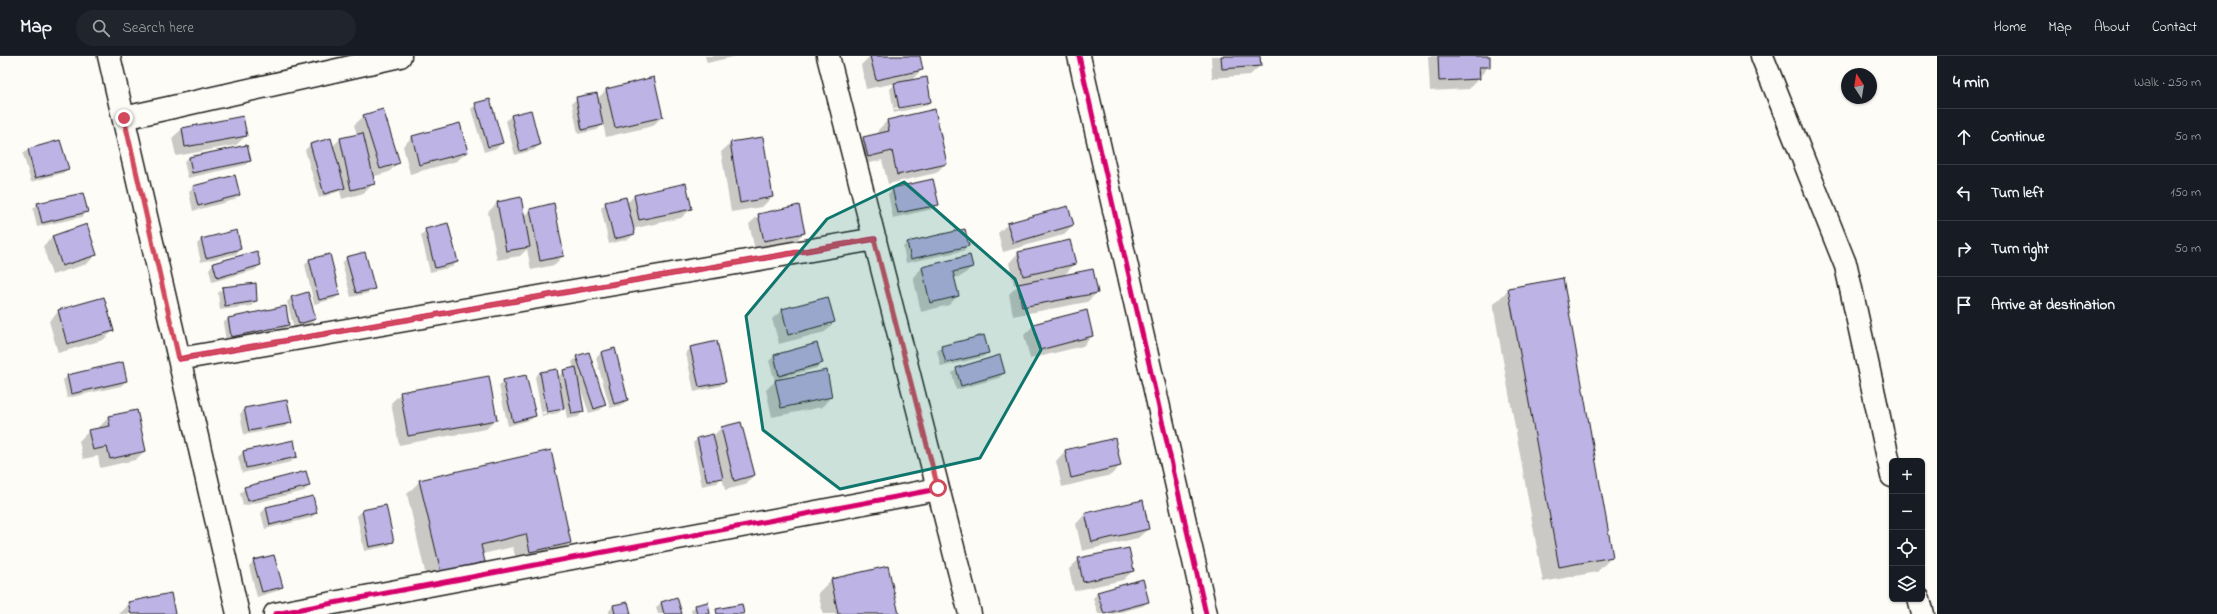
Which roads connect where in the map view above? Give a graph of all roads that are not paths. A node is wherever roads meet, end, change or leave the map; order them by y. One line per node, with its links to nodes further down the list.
1 (109, 56): 6 (street)
2 (400, 56): 6 (street)
3 (828, 56): 7 (street)
4 (1079, 56): 15 (street)
5 (1762, 56): 9 (street)
6 (124, 118): 8 (street)
7 (874, 239): 8 (street); 10 (street)
8 (179, 359): 12 (street)
9 (1889, 462)
10 (938, 488): 13 (street); 14 (street)
11 (1920, 602): 16 (street)
12 (238, 614)
13 (275, 614)
14 (970, 614)
15 (1206, 614)
16 (1923, 614)

